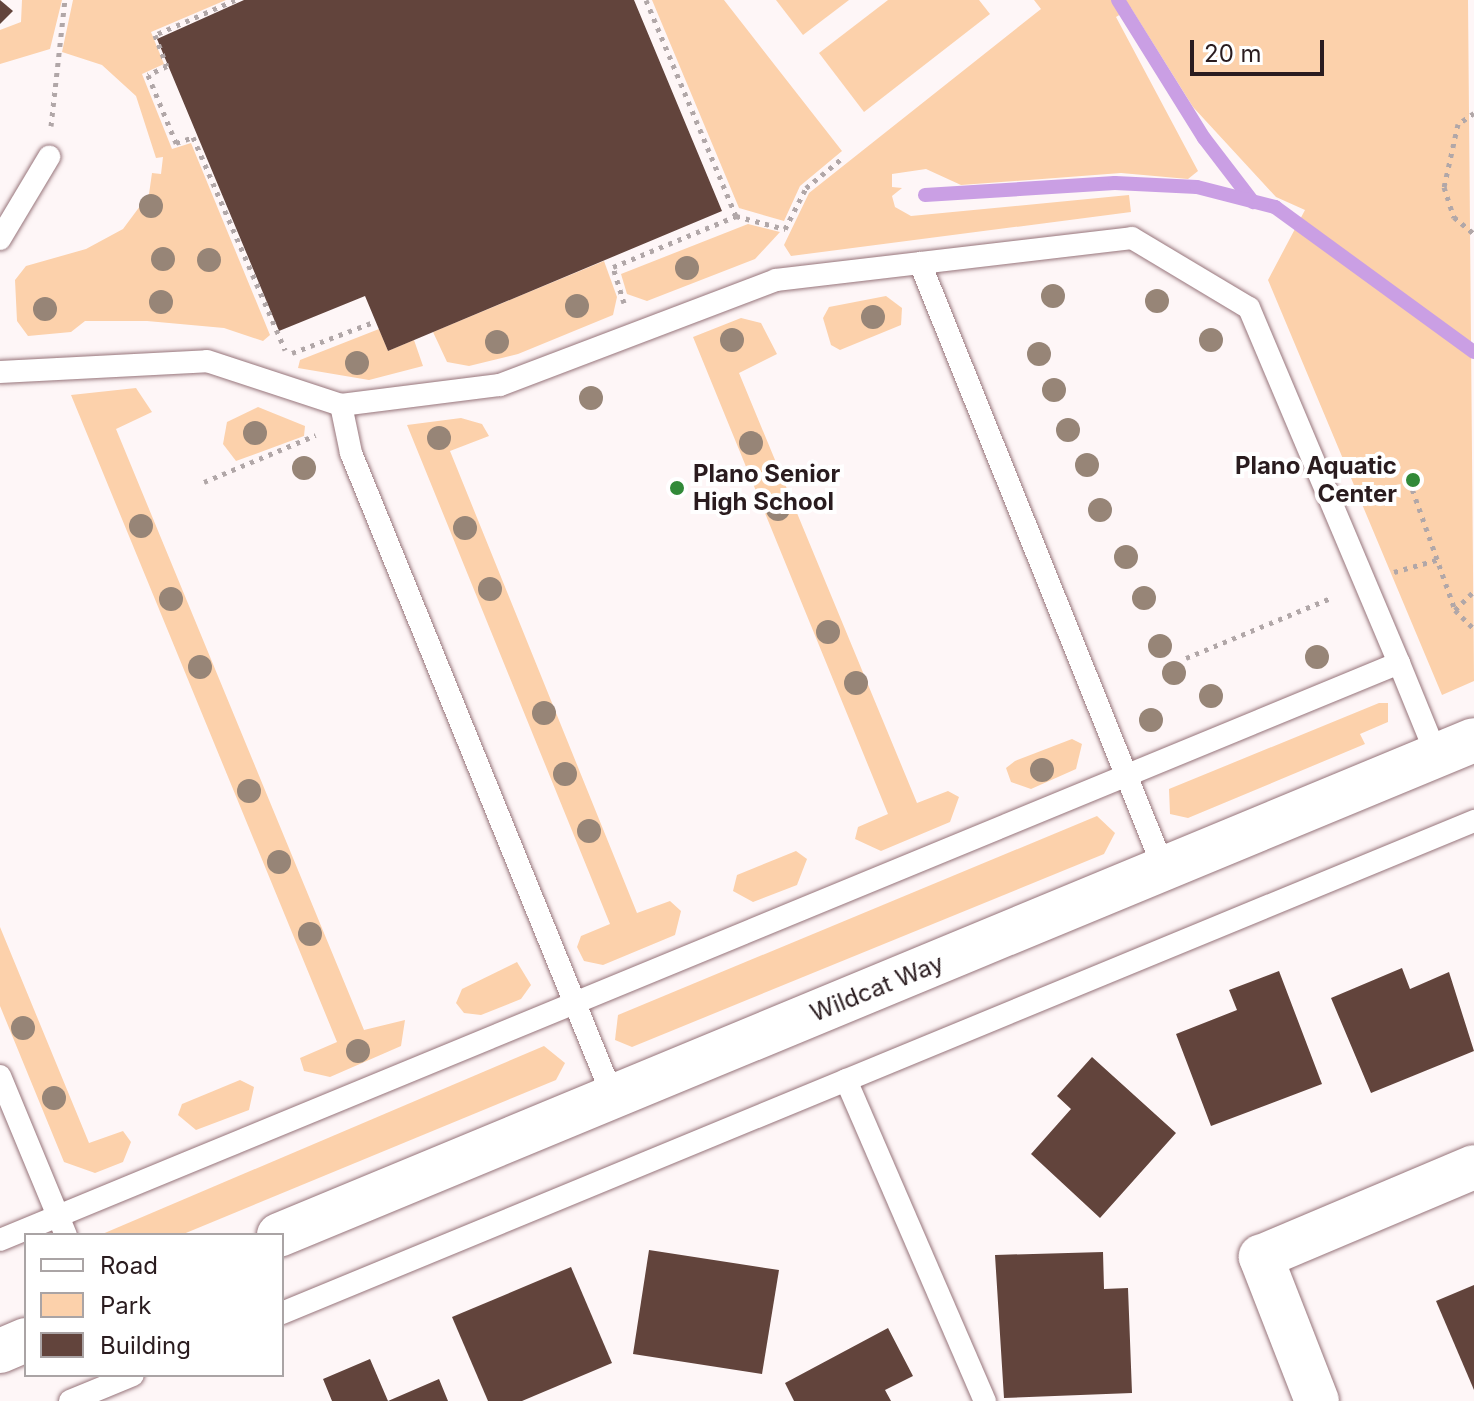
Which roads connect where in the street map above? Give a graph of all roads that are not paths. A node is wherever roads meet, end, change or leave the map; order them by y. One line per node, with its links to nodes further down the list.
1 (49, 157): 2 (lane)
2 (0, 239)
3 (920, 263): 5 (lane); 6 (lane); 8 (lane)
4 (0, 372): 5 (lane)
5 (341, 405): 11 (lane)
6 (1399, 663): 7 (lane); 8 (lane)
7 (1455, 748): 10 (street, Wildcat Way)
8 (1127, 775): 10 (lane); 11 (lane)
9 (1474, 821): 13 (lane)
10 (1164, 869): 14 (street, Wildcat Way)
11 (575, 1003): 14 (lane); 16 (lane)
12 (0, 1076): 16 (lane)
13 (846, 1080): 21 (lane); 26 (lane)
14 (613, 1097): 18 (street, Wildcat Way)
15 (1474, 1167): 27 (street)
16 (62, 1226): 17 (lane)
17 (31, 1233)
18 (284, 1233)
19 (24, 1235): 20 (lane)
20 (0, 1240)
21 (284, 1312)
22 (24, 1341): 23 (street)
23 (0, 1351)
24 (128, 1377): 25 (lane)
25 (70, 1401)
26 (985, 1401)
27 (1317, 1401)

